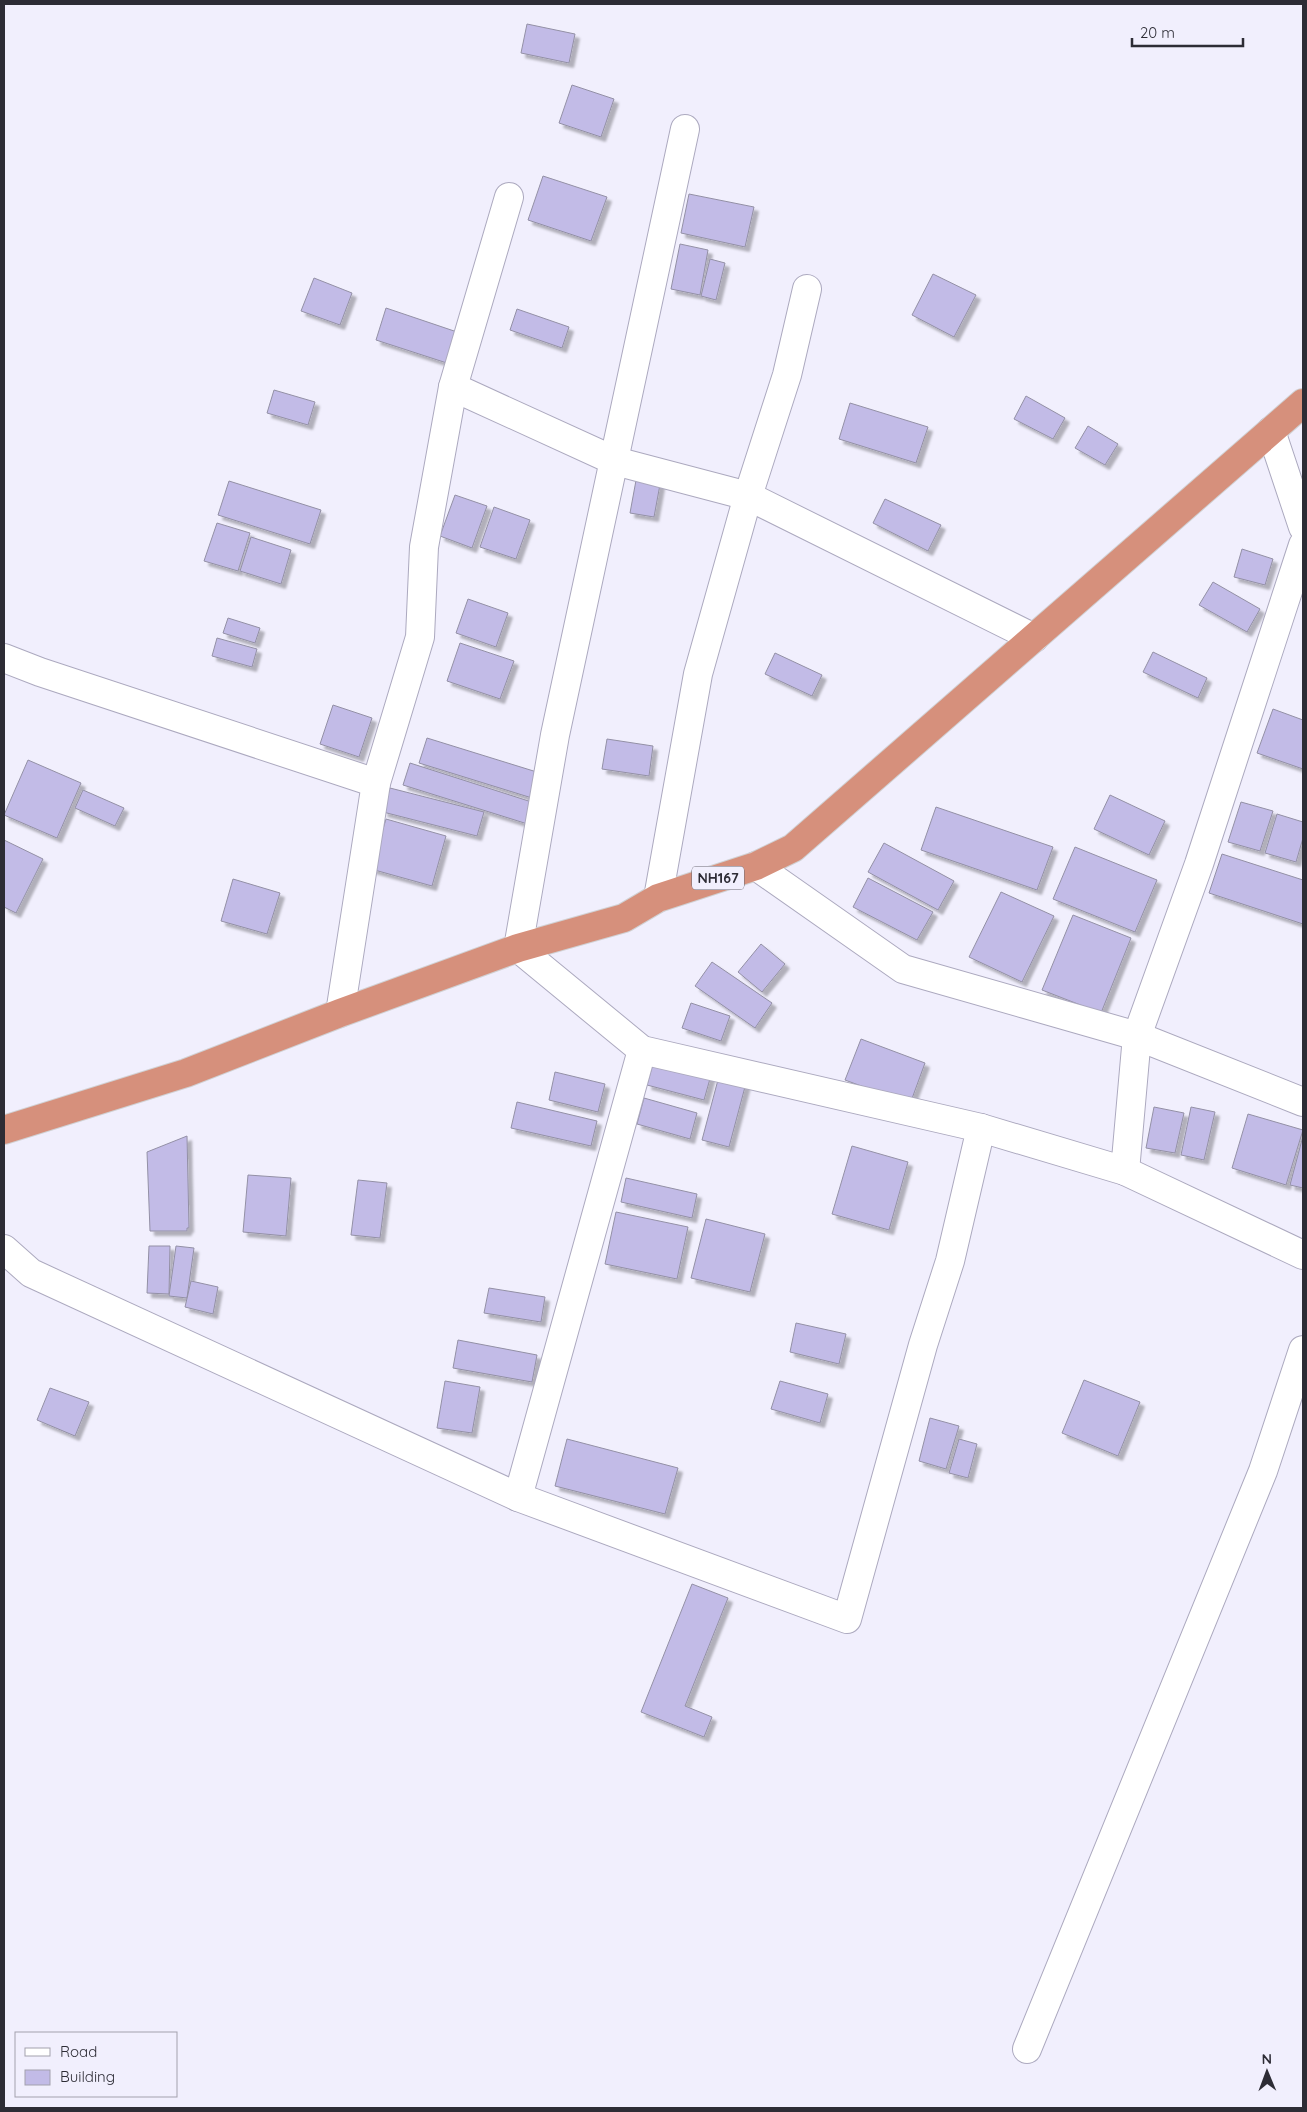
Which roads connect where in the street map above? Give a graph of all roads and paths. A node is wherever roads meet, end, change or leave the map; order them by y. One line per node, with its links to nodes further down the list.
1 (685, 129): 7 (street)
2 (509, 197): 4 (street)
3 (807, 289): 8 (street)
4 (453, 387): 7 (street); 13 (street)
5 (1303, 403): 6 (highway, NH167)
6 (1271, 431): 9 (street); 11 (highway, NH167)
7 (615, 461): 8 (street); 16 (street)
8 (748, 496): 11 (street); 15 (street)
9 (1303, 527)
10 (1303, 545): 18 (street)
11 (1034, 638): 14 (highway, NH167)
12 (4, 658): 13 (street)
13 (376, 784): 17 (street)
14 (756, 866): 15 (highway, NH167); 18 (street)
15 (658, 898): 16 (highway, NH167)
16 (518, 948): 17 (highway, NH167); 19 (street)
17 (340, 1013): 22 (highway, NH167)
18 (1137, 1036): 20 (street); 23 (street)
19 (642, 1050): 21 (street); 27 (street)
20 (1303, 1102)
21 (981, 1128): 23 (street); 27 (street)
22 (4, 1130)
23 (1125, 1171): 25 (street)
24 (4, 1250): 27 (street)
25 (1303, 1255)
26 (1303, 1350): 28 (street)
27 (518, 1497)
28 (1027, 2049)

